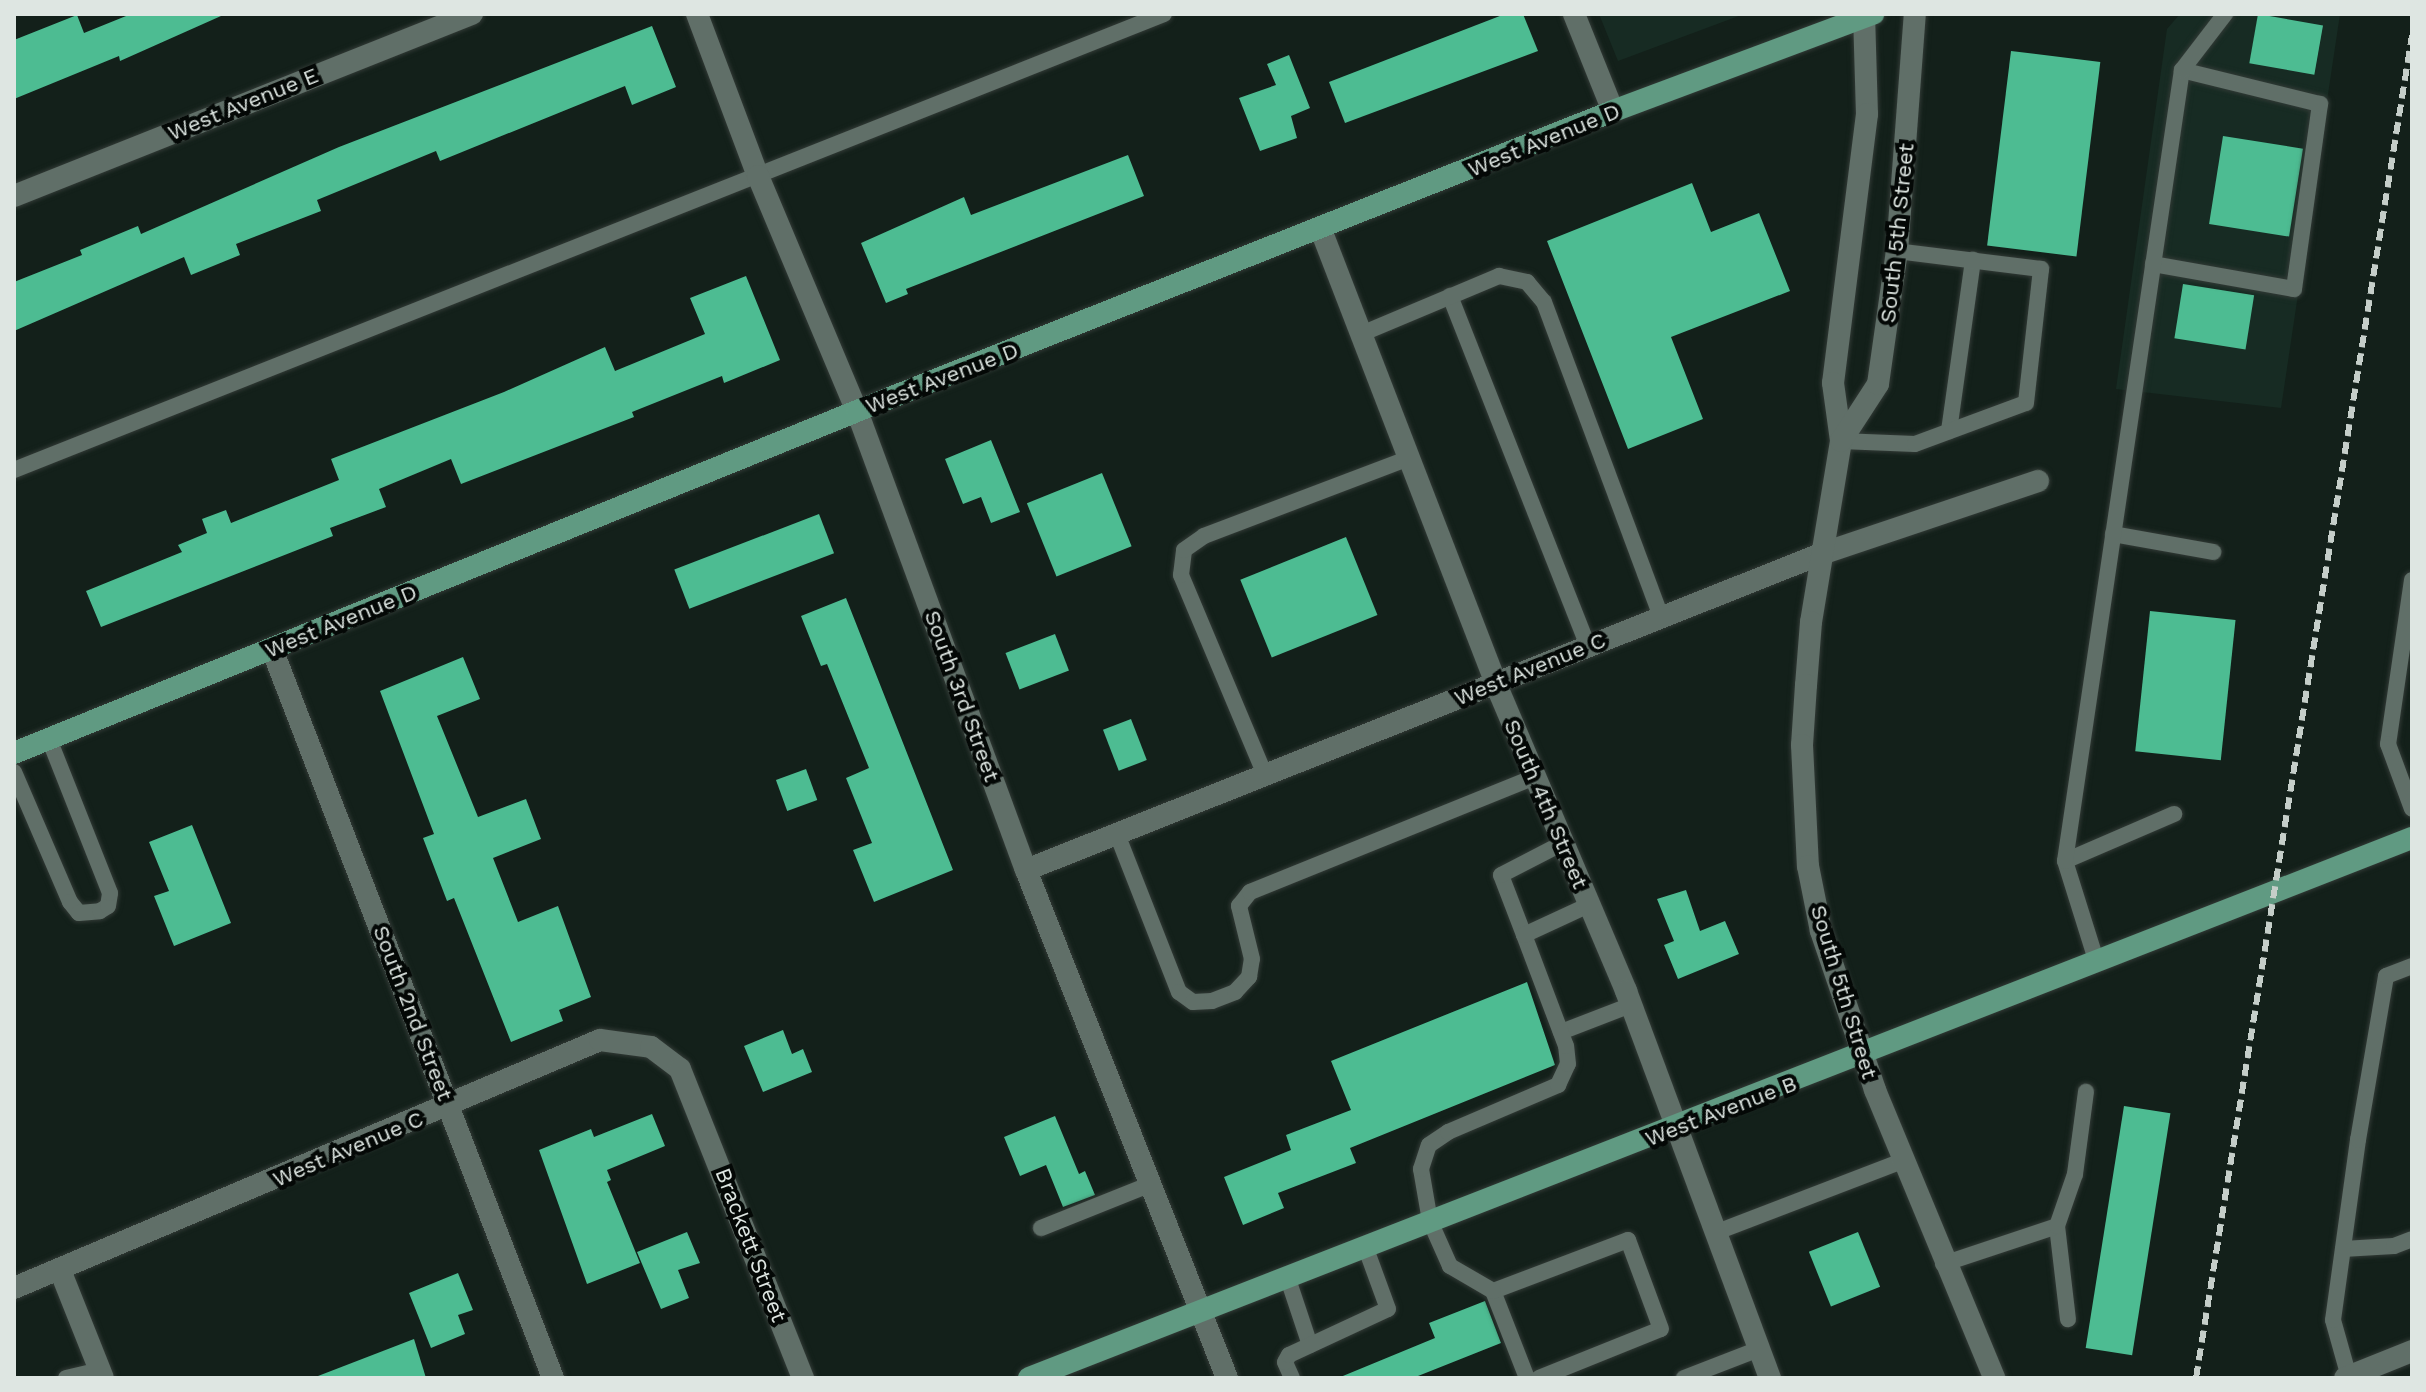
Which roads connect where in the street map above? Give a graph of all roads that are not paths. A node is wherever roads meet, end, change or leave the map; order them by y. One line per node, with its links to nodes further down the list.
1 (472, 14): 11 (street, West Avenue E)
2 (697, 14): 10 (street, South 3rd Street)
3 (1164, 14): 10 (lane)
4 (1574, 14): 9 (street)
5 (1915, 14): 13 (street, South 5th Street)
6 (2225, 14): 8 (lane)
7 (1867, 15): 9 (main road, West Avenue D); 20 (street, South 5th Street)
8 (2182, 70): 15 (lane); 15 (lane)
9 (1613, 111): 12 (main road, West Avenue D)
10 (758, 176): 18 (street, South 3rd Street); 22 (lane)
11 (14, 196)
12 (1321, 230): 17 (street, South 4th Street); 18 (main road, West Avenue D)
13 (1897, 251): 14 (lane); 20 (street, South 5th Street)
14 (1973, 260): 19 (lane); 19 (lane)
15 (2153, 264): 24 (lane)
16 (1450, 296): 17 (lane); 28 (lane); 29 (lane)
17 (1361, 334): 21 (street, South 4th Street)
18 (857, 411): 30 (main road, West Avenue D); 43 (street, South 3rd Street)
19 (1949, 431): 20 (lane)
20 (1841, 441): 26 (street, South 5th Street)
21 (1409, 458): 31 (street, South 4th Street); 35 (lane)
22 (14, 470)
23 (2038, 481): 26 (street, West Avenue C)
24 (2113, 534): 25 (lane); 42 (lane)
25 (2213, 552)
26 (1821, 554): 28 (street, West Avenue C); 50 (street, South 5th Street)
27 (2412, 580): 37 (lane)
28 (1661, 617): 29 (street, West Avenue C)
29 (1588, 646): 31 (street, West Avenue C)
30 (272, 649): 32 (main road, West Avenue D); 52 (street, South 2nd Street)
31 (1495, 682): 35 (street, West Avenue C); 36 (street, South 4th Street)
32 (49, 739): 33 (main road, West Avenue D); 34 (lane)
33 (14, 753)
34 (14, 772)
35 (1265, 775): 39 (street, West Avenue C)
36 (1535, 777): 39 (lane); 41 (street, South 4th Street)
37 (2412, 809)
38 (2174, 814): 42 (lane)
39 (1117, 834): 43 (street, West Avenue C)
40 (2412, 838): 46 (main road, West Avenue B)
41 (1563, 843): 44 (street, South 4th Street); 45 (lane)
42 (2065, 861): 46 (lane)
43 (1026, 870): 56 (street, South 3rd Street)
44 (1589, 905): 45 (lane); 48 (street, South 4th Street)
45 (1524, 935): 49 (lane)
46 (2097, 963): 50 (main road, West Avenue B)
47 (2412, 966): 63 (lane)
48 (1631, 1005): 49 (lane); 54 (street, South 4th Street)
49 (1561, 1032): 57 (lane)
50 (1863, 1056): 54 (main road, West Avenue B); 55 (street, South 5th Street)
51 (2086, 1092): 58 (lane)
52 (449, 1106): 53 (street, West Avenue C); 65 (street, West Avenue C); 77 (street, South 2nd Street)
53 (699, 1112): 78 (street, Brackett Street)
54 (1677, 1129): 57 (main road, West Avenue B); 60 (street, South 4th Street)
55 (1902, 1161): 60 (lane); 64 (street, South 5th Street)
56 (1151, 1184): 59 (lane); 69 (street, South 3rd Street)
57 (1430, 1221): 62 (main road, West Avenue B); 68 (lane)
58 (2057, 1226): 64 (lane); 70 (lane)
59 (1041, 1228)
60 (1717, 1232): 72 (street, South 4th Street)
61 (2412, 1239): 63 (lane)
62 (1365, 1246): 66 (main road, West Avenue B); 71 (lane)
63 (2343, 1249): 75 (lane)
64 (1943, 1264): 86 (street, South 5th Street)
65 (60, 1270): 67 (street, West Avenue C); 74 (street)
66 (1287, 1276): 69 (main road, West Avenue B); 71 (lane)
67 (14, 1288)
68 (1493, 1291): 82 (lane); 83 (lane)
69 (1201, 1309): 79 (main road, West Avenue B); 80 (street, South 3rd Street)
70 (2068, 1319)
71 (1310, 1345): 81 (lane)
72 (1759, 1349): 84 (lane); 85 (street, South 4th Street)
73 (2412, 1351): 75 (street)
74 (101, 1374): 76 (lane)
75 (2347, 1377)
76 (66, 1378)
77 (553, 1378)
78 (803, 1378)
79 (1029, 1378)
80 (1227, 1378)
81 (1292, 1378)
82 (1527, 1378)
83 (1539, 1378)
84 (1684, 1378)
85 (1770, 1378)
86 (1994, 1378)

